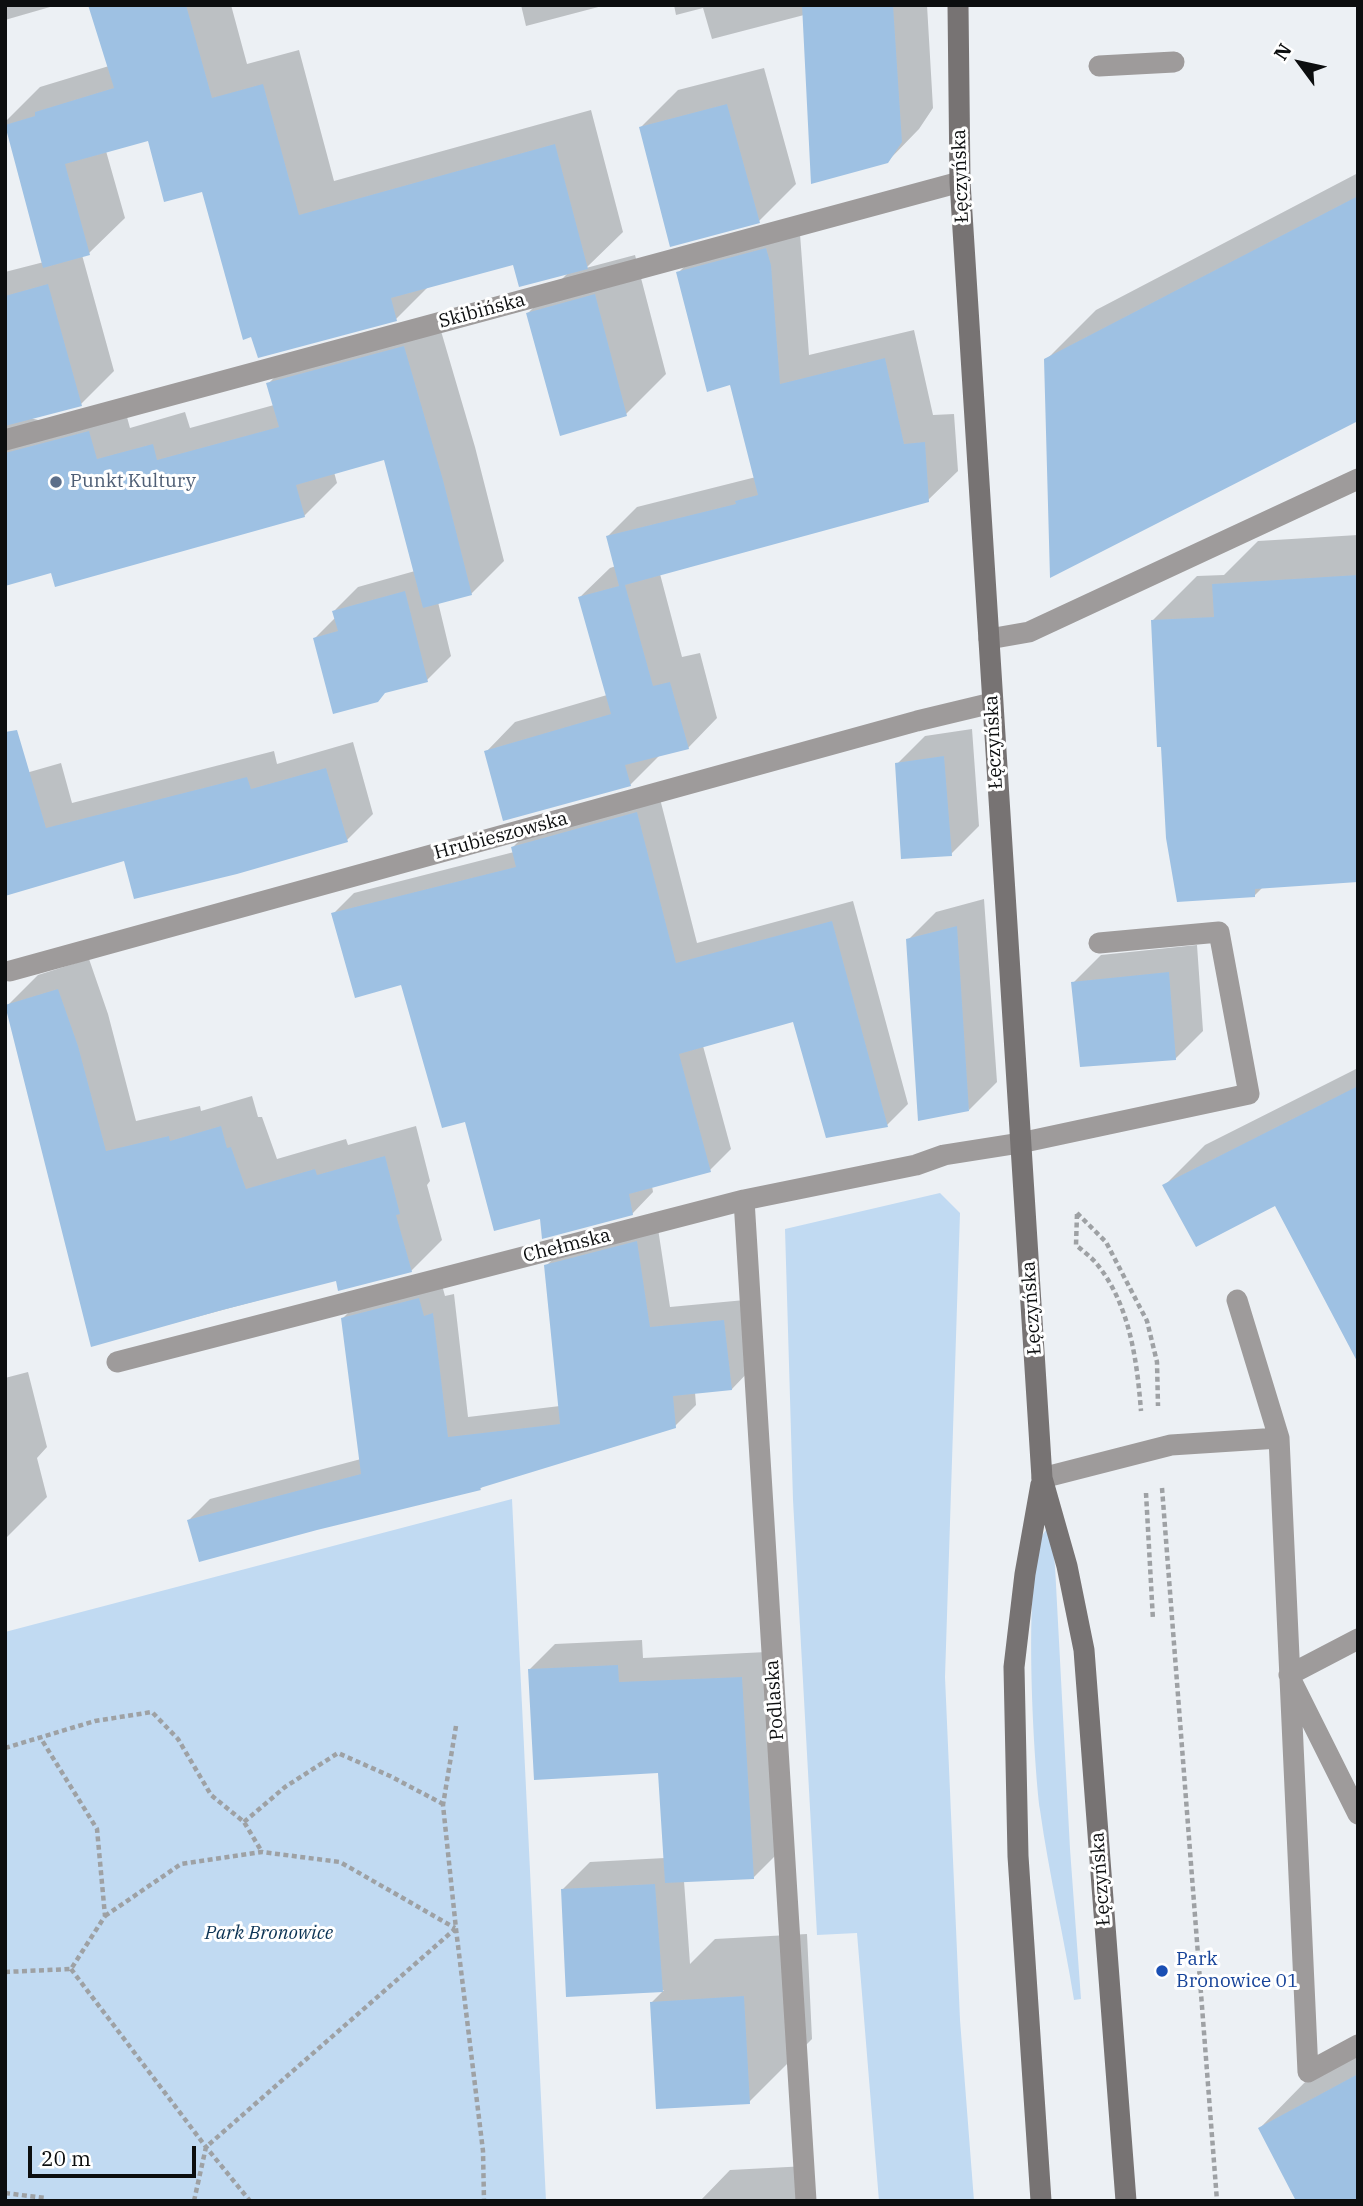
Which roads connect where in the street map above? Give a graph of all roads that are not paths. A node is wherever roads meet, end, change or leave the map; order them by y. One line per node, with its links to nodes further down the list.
1 (958, 5): 4 (street, Łęczyńska)
2 (1174, 62): 3 (street)
3 (1099, 66)
4 (960, 182): 5 (street, Skibińska); 7 (street, Łęczyńska)
5 (5, 440)
6 (1358, 479): 7 (street)
7 (989, 639): 8 (street, Łęczyńska)
8 (992, 703): 10 (street, Hrubieszowska); 11 (street, Łęczyńska)
9 (1099, 943): 11 (street, Chełmska)
10 (10, 971)
11 (1020, 1143): 12 (street, Chełmska); 16 (street, Łęczyńska)
12 (744, 1200): 14 (street, Chełmska); 21 (street, Podlaska)
13 (1237, 1300): 15 (street)
14 (117, 1362)
15 (1279, 1438): 16 (street); 18 (street)
16 (1042, 1479): 22 (street, Łęczyńska); 23 (street, Łęczyńska)
17 (1358, 1639): 18 (street)
18 (1289, 1675): 19 (street); 20 (street)
19 (1358, 1814)
20 (1358, 2045)
21 (807, 2201)
22 (1041, 2201)
23 (1126, 2201)

